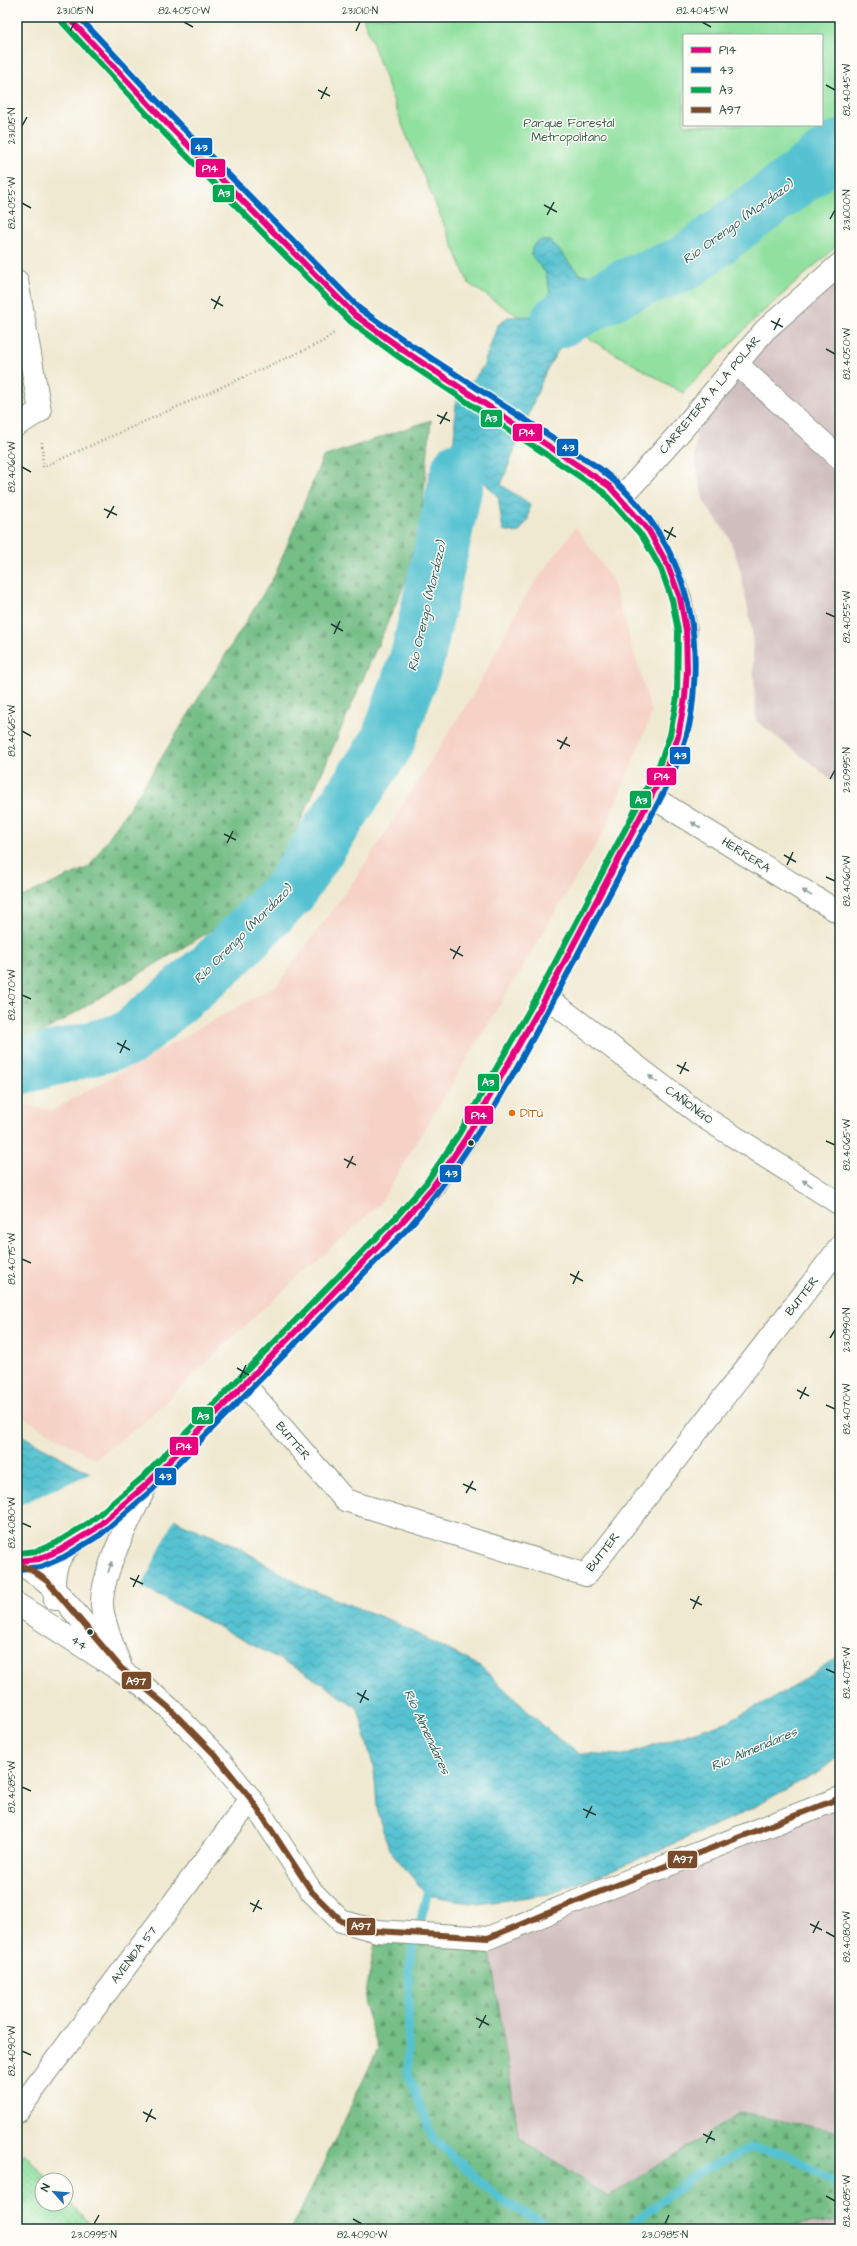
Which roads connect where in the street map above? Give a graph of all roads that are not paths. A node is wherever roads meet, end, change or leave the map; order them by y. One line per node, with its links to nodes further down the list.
1 (68, 17): 7 (main road)
2 (840, 264): 4 (street, CARRETERA A LA POLAR)
3 (17, 281): 5 (street)
4 (737, 364): 6 (street); 7 (street, CARRETERA A LA POLAR)
5 (17, 425)
6 (840, 458)
7 (620, 500): 8 (main road)
8 (652, 797): 9 (street, HERRERA, one-way to 8); 10 (main road)
9 (840, 914)
10 (546, 997): 11 (street, CAÑONGO, one-way to 10); 13 (main road)
11 (840, 1204)
12 (840, 1247): 13 (street, BUTTER)
13 (244, 1384): 14 (main road)
14 (147, 1484): 16 (main road); 19 (street, one-way to 14)
15 (17, 1562): 16 (main road); 16 (street)
16 (49, 1573): 18 (street); 19 (street)
17 (17, 1604): 18 (street, 44)
18 (63, 1633): 20 (street, 44)
19 (121, 1668): 20 (street)
20 (141, 1684): 22 (street, 44)
21 (840, 1798): 22 (street, 44)
22 (251, 1799): 23 (street, AVENIDA 57)
23 (17, 2112)

